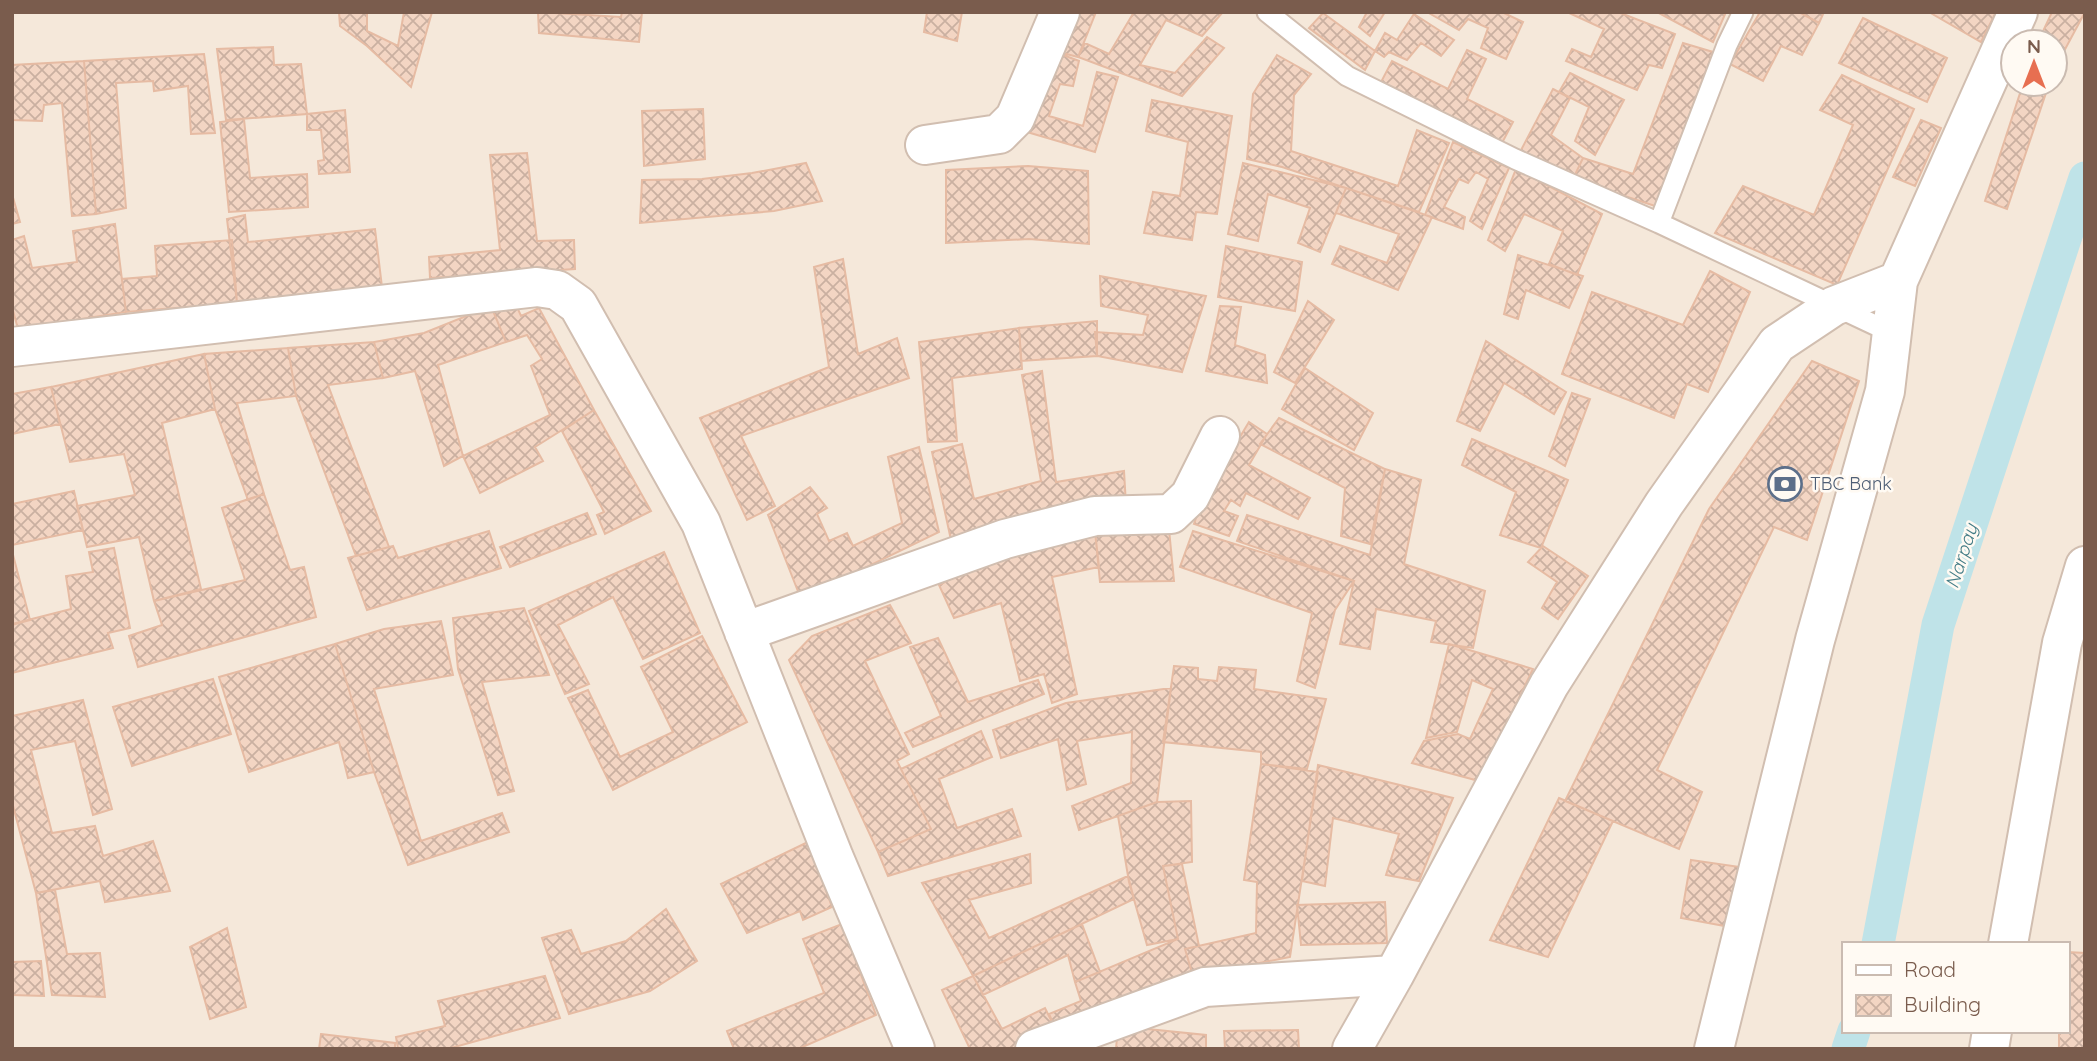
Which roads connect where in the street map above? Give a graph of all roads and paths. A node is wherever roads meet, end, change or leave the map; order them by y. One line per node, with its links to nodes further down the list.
1 (1060, 12): 5 (street)
2 (1267, 12): 6 (lane)
3 (1744, 12): 6 (lane)
4 (2018, 12): 7 (street)
5 (925, 145)
6 (1659, 223): 8 (lane)
7 (1898, 281): 8 (street); 9 (street)
8 (1834, 306): 9 (lane); 15 (street)
9 (1892, 334): 19 (street)
10 (12, 347): 13 (street)
11 (1220, 436): 13 (street)
12 (2085, 566): 14 (street)
13 (744, 632): 16 (street)
14 (2008, 942)
15 (1394, 975): 17 (street); 18 (street)
16 (915, 1049)
17 (1035, 1049)
18 (1352, 1049)
19 (1713, 1049)

